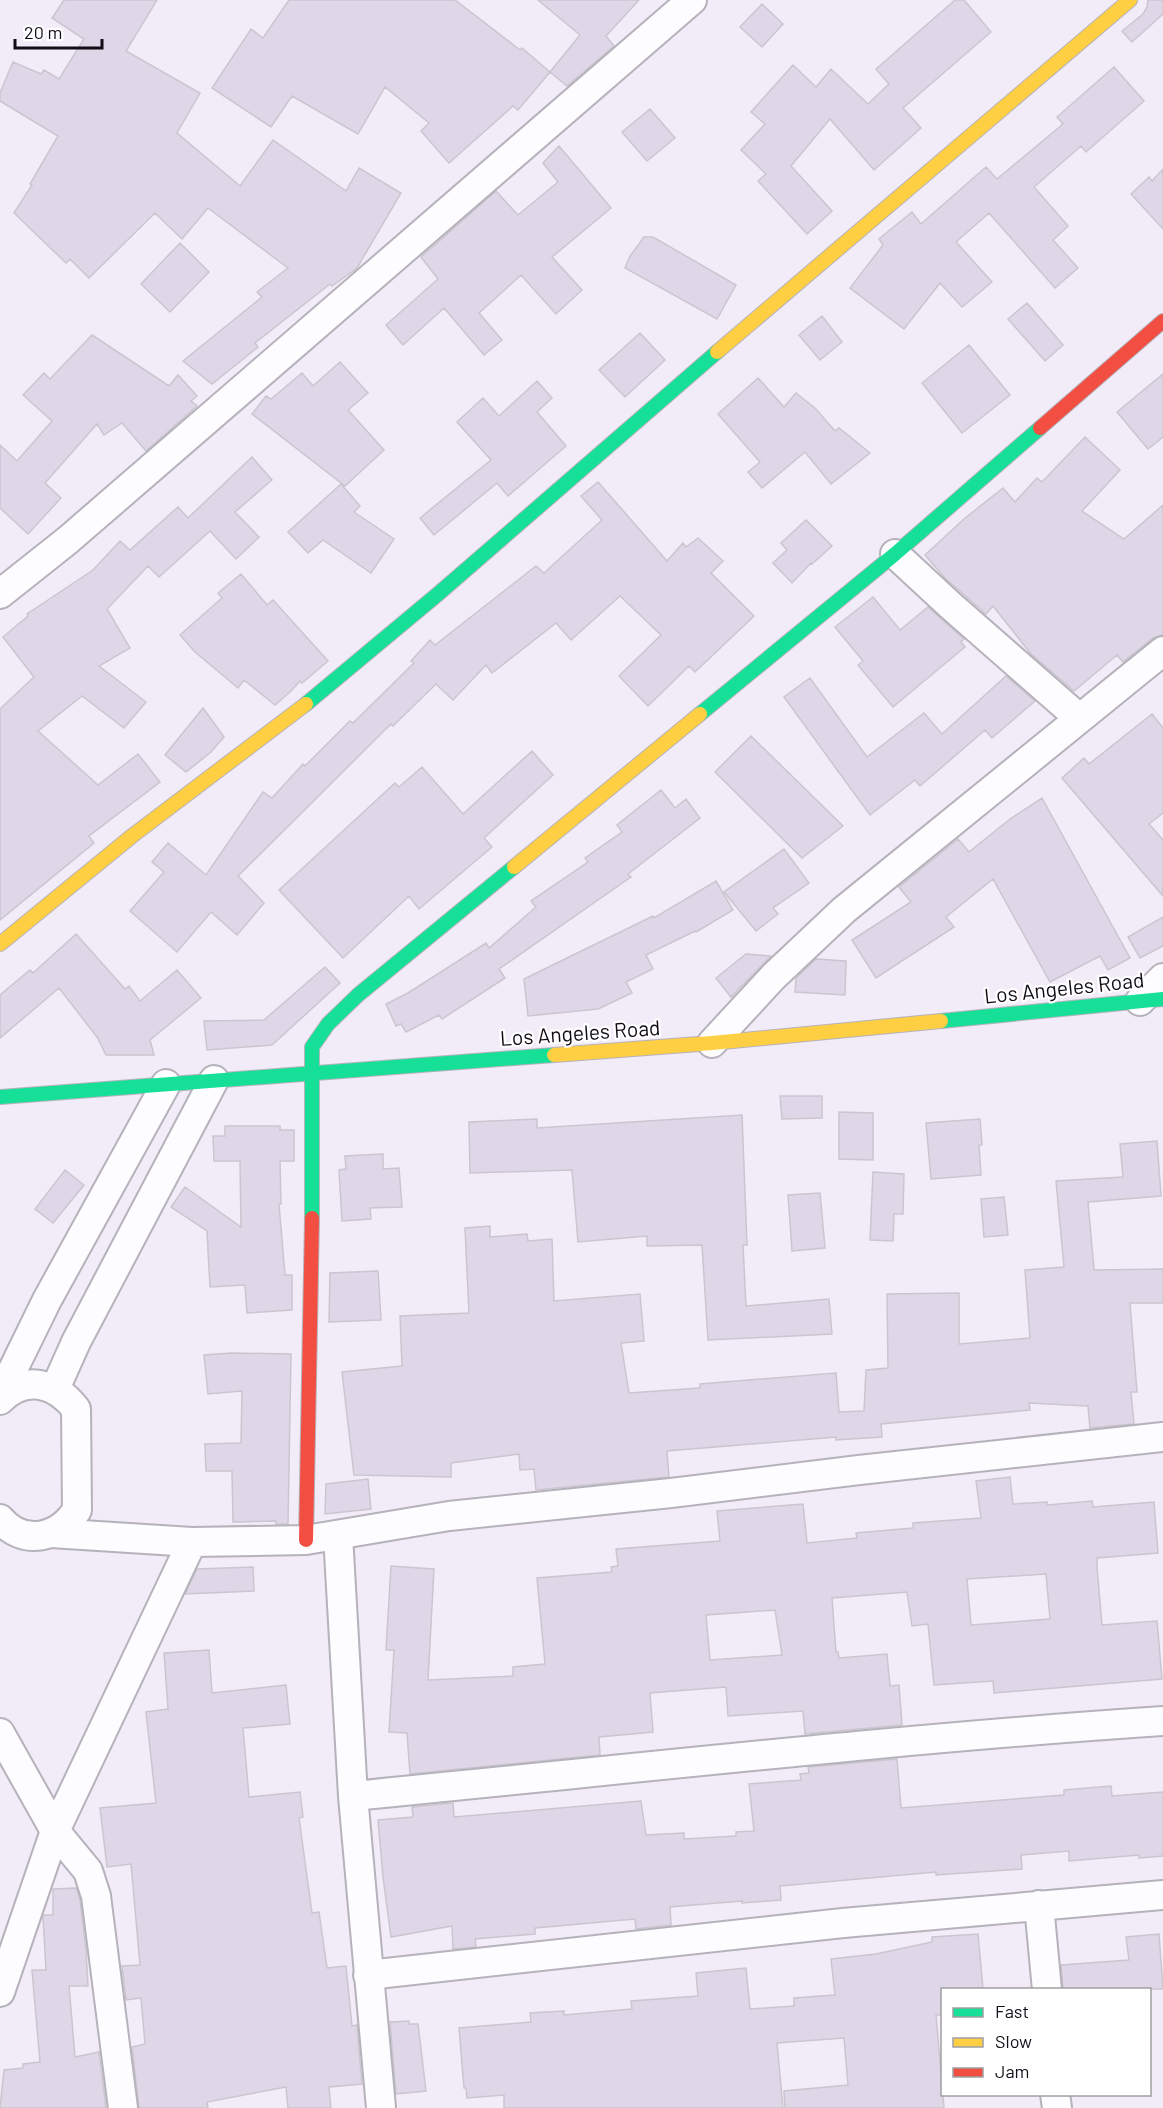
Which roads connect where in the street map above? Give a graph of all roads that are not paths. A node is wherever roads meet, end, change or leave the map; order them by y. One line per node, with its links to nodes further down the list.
1 (692, 0): 5 (street)
2 (1130, 0): 8 (street)
3 (1163, 321): 4 (street)
4 (895, 554): 7 (street); 12 (street)
5 (0, 594)
6 (1163, 651): 7 (street)
7 (1079, 718): 11 (street)
8 (0, 944)
9 (1163, 978): 10 (street)
10 (1151, 1000): 11 (street, Los Angeles Road)
11 (712, 1043): 12 (street, Los Angeles Road)
12 (311, 1074): 13 (street, Los Angeles Road); 24 (street)
13 (213, 1080): 14 (street, Los Angeles Road); 16 (street)
14 (166, 1084): 15 (street, Los Angeles Road); 17 (street)
15 (0, 1097)
16 (55, 1389): 17 (street); 19 (street)
17 (0, 1398)
18 (1163, 1437): 22 (street)
19 (77, 1510): 21 (street); 23 (street)
20 (3, 1531): 21 (street)
21 (51, 1533): 23 (street)
22 (338, 1535): 24 (street); 28 (street)
23 (119, 1538): 25 (street)
24 (306, 1540): 25 (street)
25 (192, 1542): 29 (street)
26 (1163, 1721): 28 (street)
27 (0, 1733): 29 (street)
28 (353, 1796): 32 (street)
29 (55, 1831): 34 (street); 35 (street)
30 (1163, 1895): 31 (street)
31 (1040, 1905): 32 (street); 33 (street)
32 (368, 1975): 36 (street)
33 (1047, 1988)
34 (0, 1992)
35 (123, 2108)
36 (381, 2108)

